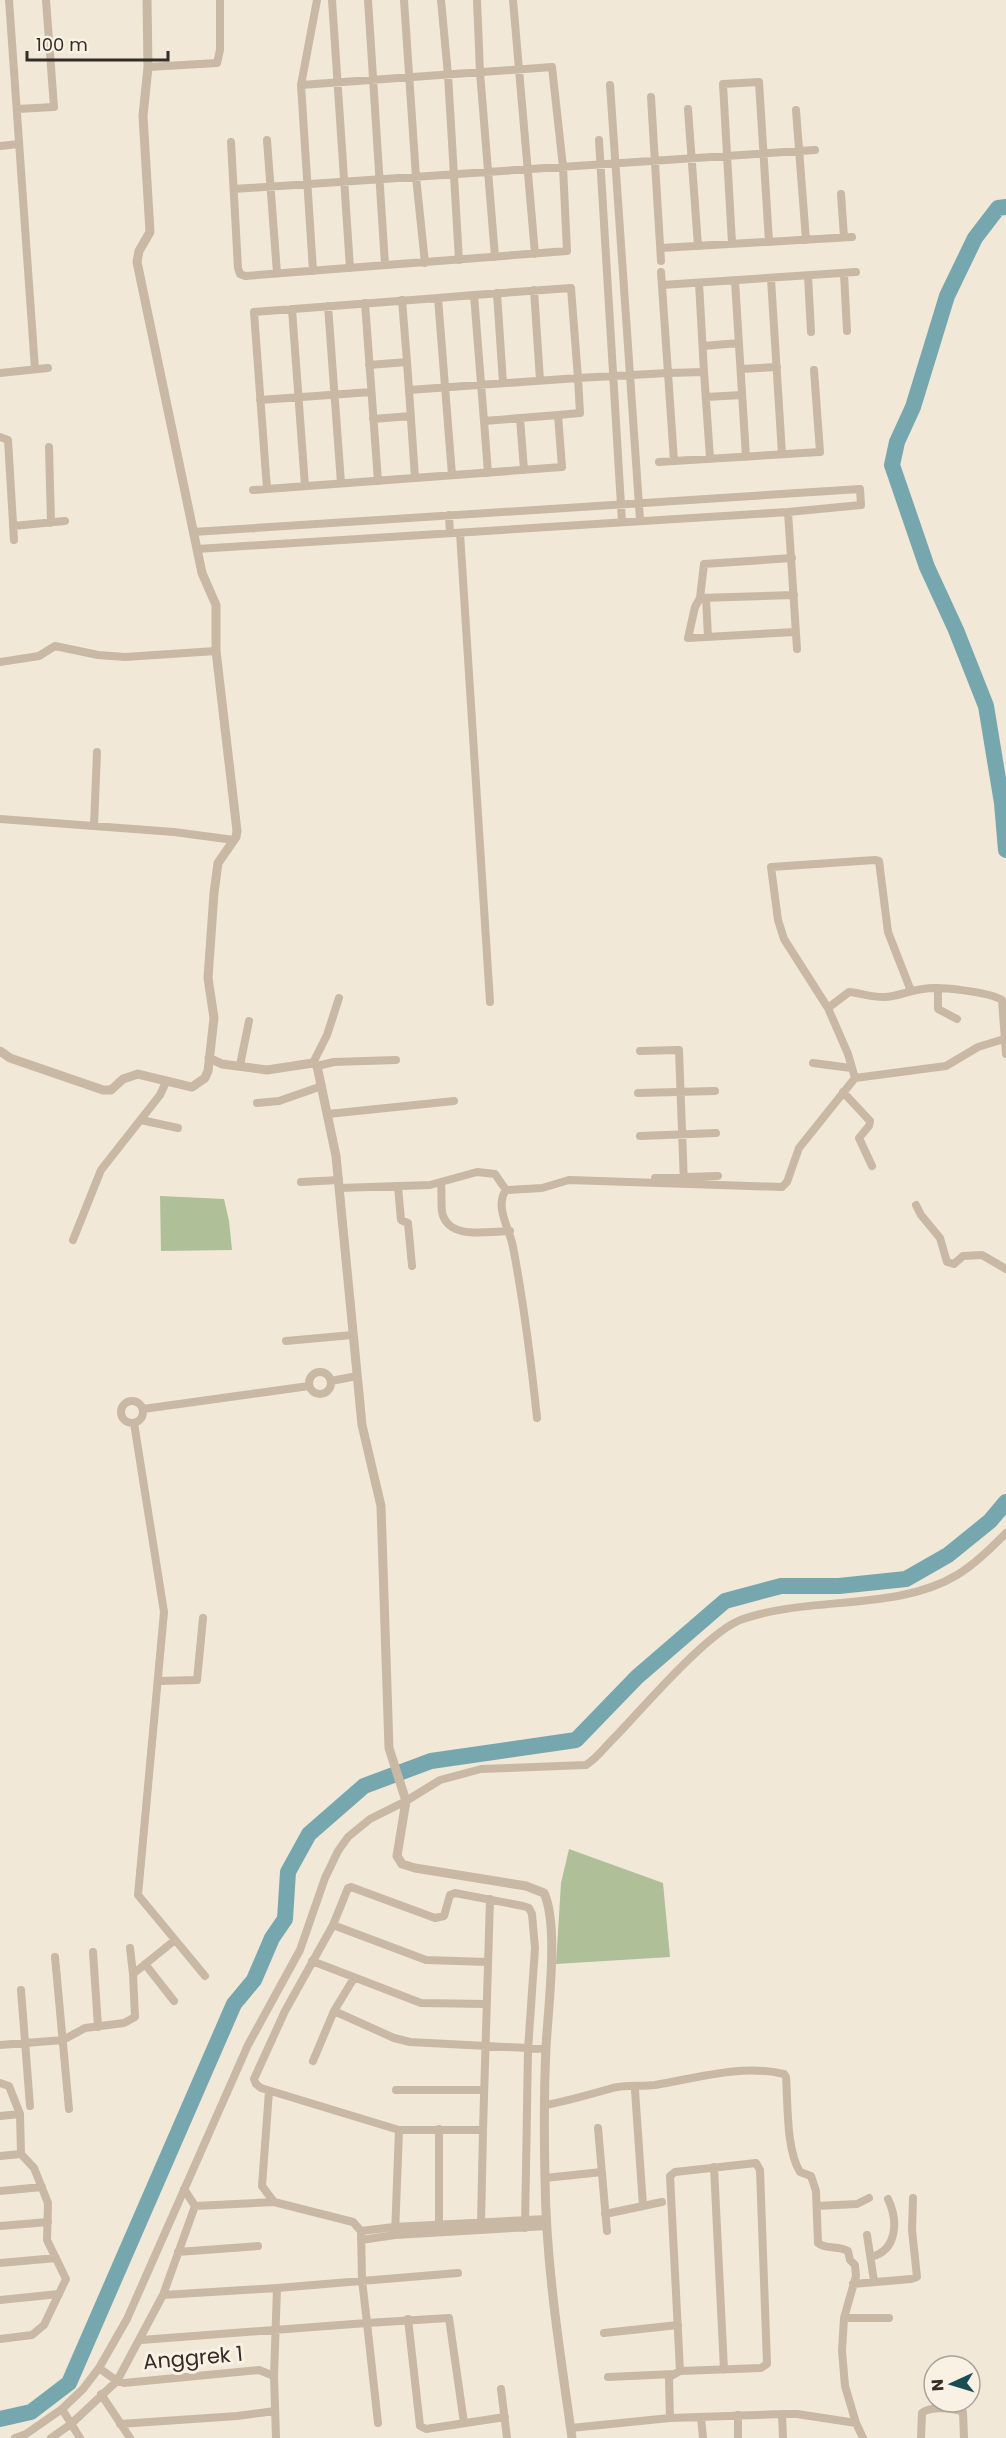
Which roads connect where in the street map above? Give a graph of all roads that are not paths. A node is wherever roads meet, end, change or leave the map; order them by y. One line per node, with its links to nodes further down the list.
1 (9, 0): 22 (street)
2 (46, 0): 22 (street)
3 (147, 0): 12 (street)
4 (220, 0): 12 (street)
5 (317, 0): 19 (street)
6 (332, 0): 18 (street)
7 (368, 0): 17 (street)
8 (404, 0): 16 (street)
9 (441, 0): 15 (street)
10 (477, 0): 14 (street)
11 (513, 0): 13 (street)
12 (148, 67): 137 (street)
13 (518, 70): 14 (street); 38 (street); 39 (street)
14 (480, 72): 15 (street); 40 (street)
15 (448, 75): 16 (street); 41 (street)
16 (410, 78): 17 (street); 42 (street)
17 (374, 80): 18 (street); 43 (street)
18 (337, 81): 19 (street); 44 (street)
19 (301, 85): 45 (street)
20 (610, 85): 37 (street)
21 (651, 97): 35 (street)
22 (17, 109): 28 (street)
23 (688, 109): 34 (street)
24 (796, 110): 31 (street)
25 (267, 140): 46 (street)
26 (599, 140): 36 (street)
27 (231, 142): 47 (street)
28 (19, 144): 29 (street); 87 (street)
29 (0, 146)
30 (815, 150): 31 (street)
31 (800, 151): 32 (street); 49 (street)
32 (764, 154): 33 (street); 33 (street); 50 (street)
33 (727, 156): 34 (street); 51 (street)
34 (691, 159): 35 (street); 52 (street)
35 (655, 161): 37 (street); 53 (street)
36 (602, 164): 37 (street); 38 (street); 93 (street)
37 (615, 164): 94 (street)
38 (562, 167): 39 (street); 54 (street)
39 (527, 169): 40 (street); 54 (street)
40 (488, 172): 41 (street); 55 (street)
41 (453, 174): 42 (street); 56 (street)
42 (416, 177): 43 (street); 58 (street)
43 (380, 179): 44 (street); 59 (street)
44 (345, 181): 45 (street); 60 (street)
45 (306, 184): 46 (street); 61 (street)
46 (271, 186): 47 (street); 64 (street)
47 (234, 189): 64 (street)
48 (841, 194): 49 (street)
49 (806, 240): 50 (street)
50 (769, 242): 51 (street)
51 (732, 243): 52 (street)
52 (698, 246): 53 (street)
53 (661, 248): 57 (street)
54 (535, 255): 55 (street)
55 (495, 257): 56 (street)
56 (459, 260): 58 (street)
57 (661, 261)
58 (425, 262): 59 (street)
59 (385, 266): 60 (street)
60 (350, 268): 61 (street)
61 (313, 271): 64 (street)
62 (661, 272): 70 (street)
63 (856, 272): 65 (street)
64 (277, 273)
65 (844, 274): 66 (street); 79 (street)
66 (808, 276): 67 (street); 80 (street)
67 (771, 279): 68 (street); 85 (street)
68 (735, 281): 69 (street); 81 (street)
69 (699, 283): 70 (street); 82 (street)
70 (662, 285): 92 (street)
71 (534, 290): 72 (street); 95 (street); 96 (street)
72 (497, 293): 73 (street); 97 (street)
73 (474, 295): 74 (street); 98 (street)
74 (438, 298): 75 (street); 99 (street)
75 (402, 300): 76 (street); 83 (street)
76 (365, 303): 77 (street); 84 (street)
77 (328, 306): 78 (street); 103 (street)
78 (292, 309): 105 (street); 106 (street)
79 (847, 331)
80 (812, 332)
81 (739, 343): 82 (street); 88 (street)
82 (703, 345): 90 (street)
83 (407, 362): 84 (street); 100 (street)
84 (369, 365): 101 (street)
85 (777, 367): 88 (street); 114 (street)
86 (48, 368): 87 (street)
87 (35, 369): 91 (street)
88 (741, 369): 102 (street)
89 (814, 370): 114 (street)
90 (704, 372): 92 (street); 104 (street)
91 (0, 373)
92 (668, 373): 94 (street); 117 (street)
93 (614, 375): 94 (street); 95 (street); 129 (street)
94 (629, 376): 128 (street)
95 (578, 378): 96 (street); 107 (street)
96 (540, 380): 97 (street)
97 (504, 383): 98 (street)
98 (481, 385): 99 (street); 111 (street)
99 (445, 388): 100 (street); 121 (street)
100 (409, 390): 108 (street)
101 (371, 392): 103 (street); 110 (street)
102 (742, 394): 104 (street); 115 (street)
103 (335, 395): 105 (street); 124 (street)
104 (706, 397): 116 (street)
105 (298, 398): 106 (street); 125 (street)
106 (260, 400): 126 (street)
107 (558, 415): 109 (street); 119 (street)
108 (411, 416): 110 (street); 122 (street)
109 (520, 418): 111 (street); 119 (street)
110 (373, 419): 123 (street)
111 (484, 421): 120 (street)
112 (0, 438): 136 (street)
113 (49, 447): 135 (street)
114 (782, 454): 115 (street)
115 (746, 457): 116 (street)
116 (710, 458): 117 (street)
117 (674, 461): 118 (street)
118 (659, 462)
119 (524, 470): 120 (street)
120 (488, 472): 121 (street)
121 (452, 475): 122 (street)
122 (415, 478): 123 (street)
123 (378, 481): 124 (street)
124 (342, 483): 125 (street)
125 (305, 486): 126 (street)
126 (267, 489): 127 (street)
127 (253, 490)
128 (638, 502): 129 (street); 130 (street); 132 (street)
129 (621, 504): 131 (street); 134 (street)
130 (788, 513): 132 (street); 142 (street)
131 (449, 515): 137 (street); 138 (street)
132 (640, 520): 134 (street)
133 (64, 521): 135 (street)
134 (622, 522): 139 (street)
135 (51, 523): 136 (street)
136 (14, 526): 140 (street)
137 (193, 532): 141 (street)
138 (450, 533): 139 (street); 141 (street)
139 (460, 533): 157 (street)
140 (14, 540)
141 (197, 549): 148 (street)
142 (792, 558): 143 (street); 144 (street)
143 (794, 595): 144 (street); 145 (street)
144 (703, 598): 146 (street); 146 (street)
145 (795, 632): 146 (street); 147 (street)
146 (708, 637)
147 (797, 649)
148 (216, 651): 149 (street); 153 (street)
149 (0, 662)
150 (98, 752): 152 (street)
151 (0, 819): 152 (street)
152 (94, 826): 153 (street)
153 (234, 840): 165 (street)
154 (938, 988): 155 (street); 159 (street); 161 (street)
155 (911, 991): 158 (street); 158 (street)
156 (339, 998): 168 (street)
157 (490, 1002)
158 (828, 1008): 170 (street)
159 (957, 1019)
160 (249, 1021): 169 (street)
161 (1004, 1039): 164 (street); 171 (street)
162 (640, 1051): 175 (street)
163 (0, 1052): 172 (street)
164 (1006, 1054)
165 (209, 1058): 169 (street); 172 (street)
166 (396, 1060): 168 (street)
167 (813, 1063): 170 (street)
168 (315, 1064): 169 (street); 173 (street)
169 (240, 1065)
170 (851, 1068): 171 (street)
171 (855, 1078): 176 (street)
172 (166, 1083): 181 (street)
173 (322, 1086): 179 (street); 180 (street)
174 (715, 1091): 175 (street)
175 (681, 1092): 177 (street); 184 (street)
176 (843, 1092): 186 (street); 189 (street)
177 (638, 1094)
178 (454, 1101): 180 (street)
179 (257, 1103)
180 (328, 1114): 192 (street)
181 (141, 1120): 182 (street); 197 (street)
182 (178, 1128)
183 (716, 1133): 184 (street)
184 (682, 1135): 185 (street); 189 (street)
185 (640, 1136)
186 (872, 1166)
187 (718, 1176): 189 (street)
188 (638, 1179): 189 (street)
189 (684, 1181): 194 (street)
190 (301, 1182): 192 (street)
191 (441, 1183): 193 (street); 194 (street); 196 (street)
192 (339, 1184): 193 (street); 200 (street)
193 (398, 1186): 198 (street)
194 (506, 1190): 196 (street)
195 (916, 1205): 199 (street)
196 (510, 1231): 206 (street)
197 (73, 1240)
198 (412, 1266)
199 (1006, 1269)
200 (352, 1335): 201 (street); 202 (street)
201 (286, 1341)
202 (357, 1376): 203 (street); 211 (street)
203 (331, 1381): 204 (street); 204 (street)
204 (309, 1386): 205 (street)
205 (143, 1409): 207 (street); 207 (street)
206 (537, 1419)
207 (134, 1423): 210 (street)
208 (1006, 1533): 211 (street)
209 (203, 1618): 210 (street)
210 (158, 1681): 214 (street)
211 (406, 1799): 234 (street); 257 (street)
212 (490, 1899): 213 (street); 219 (street); 233 (street)
213 (333, 1925): 218 (street); 219 (street)
214 (175, 1940): 220 (street); 222 (street)
215 (130, 1948): 221 (street)
216 (93, 1952): 228 (street)
217 (55, 1957): 229 (street)
218 (312, 1961): 223 (street); 240 (street)
219 (488, 1962): 226 (street)
220 (145, 1964): 221 (street); 225 (street)
221 (133, 1974): 228 (street)
222 (205, 1976)
223 (354, 1978): 226 (street); 227 (street)
224 (21, 1990): 230 (street)
225 (174, 2001)
226 (486, 2004): 232 (street)
227 (334, 2011): 232 (street); 235 (street)
228 (98, 2027): 229 (street)
229 (63, 2040): 230 (street); 243 (street)
230 (25, 2043): 231 (street); 242 (street)
231 (0, 2045)
232 (487, 2048): 233 (street); 238 (street)
233 (528, 2049): 234 (street); 270 (street)
234 (546, 2049): 241 (street)
235 (313, 2061)
236 (0, 2083): 244 (street)
237 (396, 2090): 238 (street)
238 (484, 2090): 249 (street)
239 (635, 2090): 264 (street)
240 (269, 2091): 248 (street); 261 (street)
241 (546, 2105): 254 (street); 265 (street)
242 (30, 2106)
243 (69, 2109)
244 (20, 2114): 245 (street); 250 (street)
245 (0, 2116)
246 (598, 2128): 253 (street)
247 (439, 2129): 248 (street); 249 (street); 272 (street)
248 (399, 2130): 273 (street)
249 (483, 2130): 268 (street)
250 (21, 2154): 251 (street); 255 (street)
251 (0, 2156)
252 (714, 2167): 295 (street); 301 (street); 301 (street)
253 (602, 2172): 254 (street); 266 (street)
254 (545, 2178): 269 (street)
255 (42, 2187): 256 (street); 267 (street)
256 (0, 2191)
257 (186, 2192): 263 (street); 300 (street)
258 (869, 2198): 265 (street)
259 (914, 2198): 285 (street)
260 (888, 2199): 280 (street)
261 (274, 2202): 263 (street); 276 (street)
262 (662, 2202): 264 (street)
263 (195, 2206): 279 (street)
264 (643, 2206): 266 (street)
265 (817, 2206): 286 (street)
266 (605, 2214): 275 (street)
267 (48, 2222): 271 (street); 281 (street)
268 (481, 2222): 270 (street); 272 (street); 274 (street)
269 (546, 2223): 270 (street); 320 (street)
270 (525, 2224): 274 (street)
271 (0, 2226)
272 (439, 2228): 273 (street); 274 (street)
273 (395, 2231): 276 (street)
274 (481, 2231)
275 (607, 2231)
276 (361, 2235): 284 (street)
277 (867, 2235): 280 (street)
278 (258, 2246): 279 (street)
279 (178, 2252): 289 (street)
280 (871, 2257): 285 (street)
281 (56, 2258): 282 (street); 288 (street)
282 (0, 2263)
283 (458, 2273): 284 (street)
284 (362, 2280): 287 (street); 294 (street)
285 (874, 2282): 286 (street)
286 (853, 2284): 291 (street)
287 (277, 2288): 289 (street); 296 (street)
288 (59, 2294): 290 (street); 298 (street)
289 (163, 2295): 299 (street)
290 (0, 2300)
291 (844, 2318): 292 (street); 317 (street)
292 (889, 2318)
293 (408, 2319): 294 (street); 316 (street); 316 (street)
294 (367, 2323): 296 (street); 315 (street)
295 (678, 2325): 297 (street); 302 (street)
296 (276, 2330): 299 (street); 303 (street)
297 (604, 2333)
298 (0, 2338)
299 (141, 2340): 305 (street)
300 (101, 2370): 305 (street); 308 (street)
301 (724, 2370): 302 (street)
302 (677, 2372): 304 (street); 314 (street)
303 (274, 2376): 305 (street, Anggrek 1); 309 (street)
304 (608, 2377)
305 (116, 2380): 307 (street)
306 (501, 2389): 312 (street)
307 (101, 2394): 318 (street); 319 (street)
308 (62, 2409): 318 (street); 321 (street)
309 (275, 2411): 319 (street); 326 (street)
310 (782, 2414): 311 (street); 317 (street); 330 (street)
311 (738, 2415): 313 (street); 329 (street)
312 (505, 2417): 316 (street); 327 (street)
313 (701, 2417): 314 (street); 328 (street)
314 (670, 2418): 320 (street)
315 (378, 2423)
316 (464, 2423)
317 (856, 2423): 331 (street)
318 (71, 2424): 323 (street); 324 (street)
319 (120, 2424): 325 (street)
320 (571, 2433)
321 (28, 2436): 322 (street)
322 (15, 2438)
323 (51, 2438)
324 (80, 2438)
325 (130, 2438)
326 (276, 2438)
327 (507, 2438)
328 (703, 2438)
329 (738, 2438)
330 (783, 2438)
331 (863, 2438)
332 (921, 2438): 333 (street)
333 (964, 2438)

